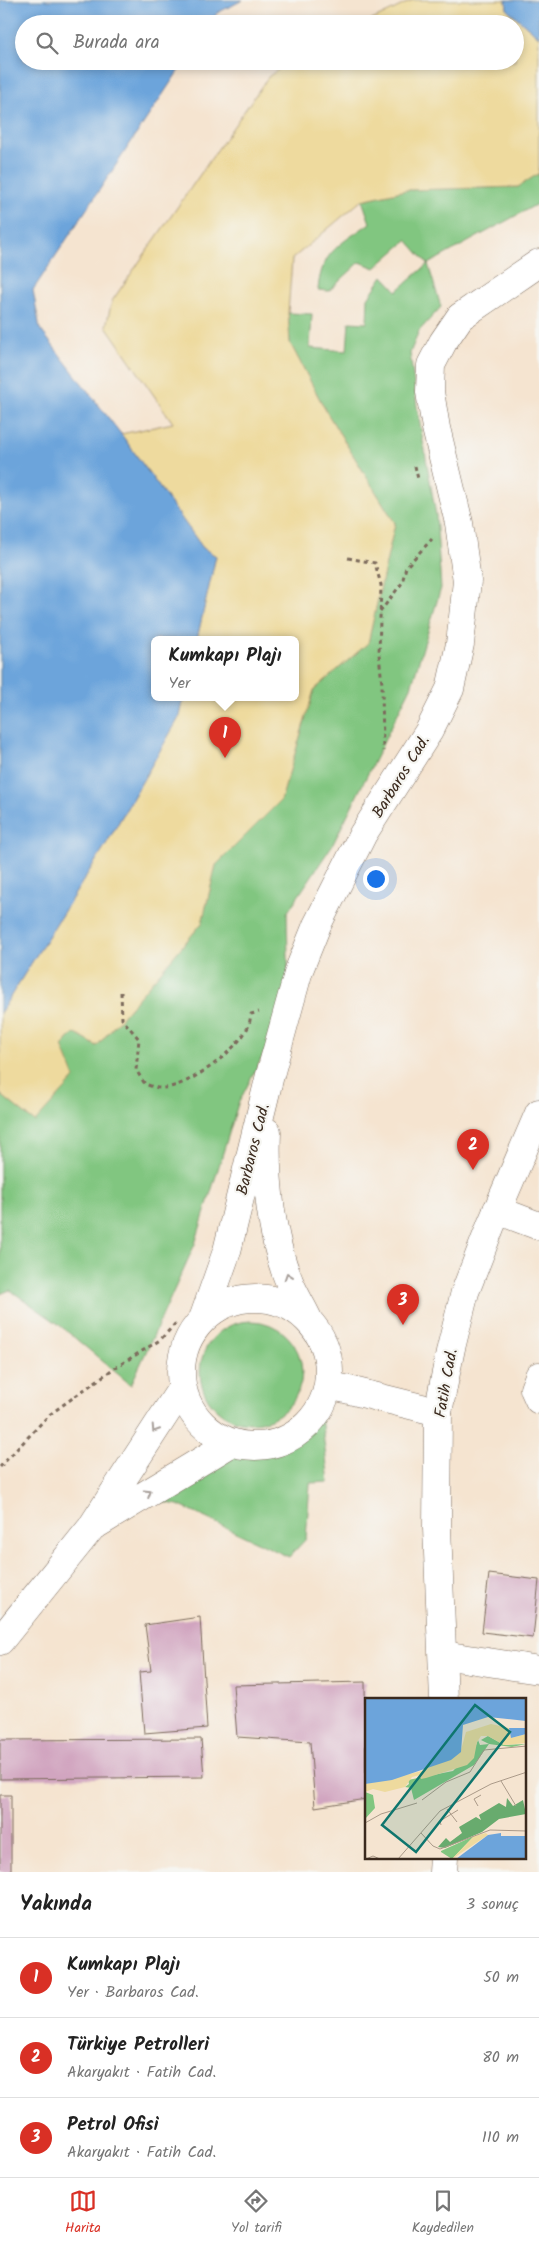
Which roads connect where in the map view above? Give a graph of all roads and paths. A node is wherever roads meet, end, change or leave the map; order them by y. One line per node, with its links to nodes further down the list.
1 (539, 263): 7 (main road, Barbaros Cad.)
2 (432, 540): 4 (path)
3 (348, 558): 4 (path)
4 (380, 612): 5 (path)
5 (383, 756)
6 (120, 992): 7 (path)
7 (289, 1005): 8 (main road, Barbaros Cad.)
8 (270, 1075): 12 (main road, Barbaros Cad.); 13 (main road, one-way to 8)
9 (539, 1113): 10 (main road, Fatih Cad.)
10 (498, 1210): 11 (main road); 18 (main road, Fatih Cad.)
11 (539, 1226)
12 (191, 1320): 13 (main road); 16 (main road); 20 (path)
13 (309, 1320): 15 (main road)
14 (539, 1376): 17 (main road)
15 (329, 1385): 18 (main road); 19 (main road)
16 (182, 1388): 19 (main road); 21 (main road, one-way to 21)
17 (539, 1400)
18 (438, 1412): 23 (main road, Fatih Cad.)
19 (231, 1443): 21 (main road, one-way to 19)
20 (0, 1468)
21 (91, 1528): 22 (main road)
22 (0, 1641)
23 (443, 1655): 24 (main road); 25 (main road, Fatih Cad.)
24 (539, 1670)
25 (444, 1698)

